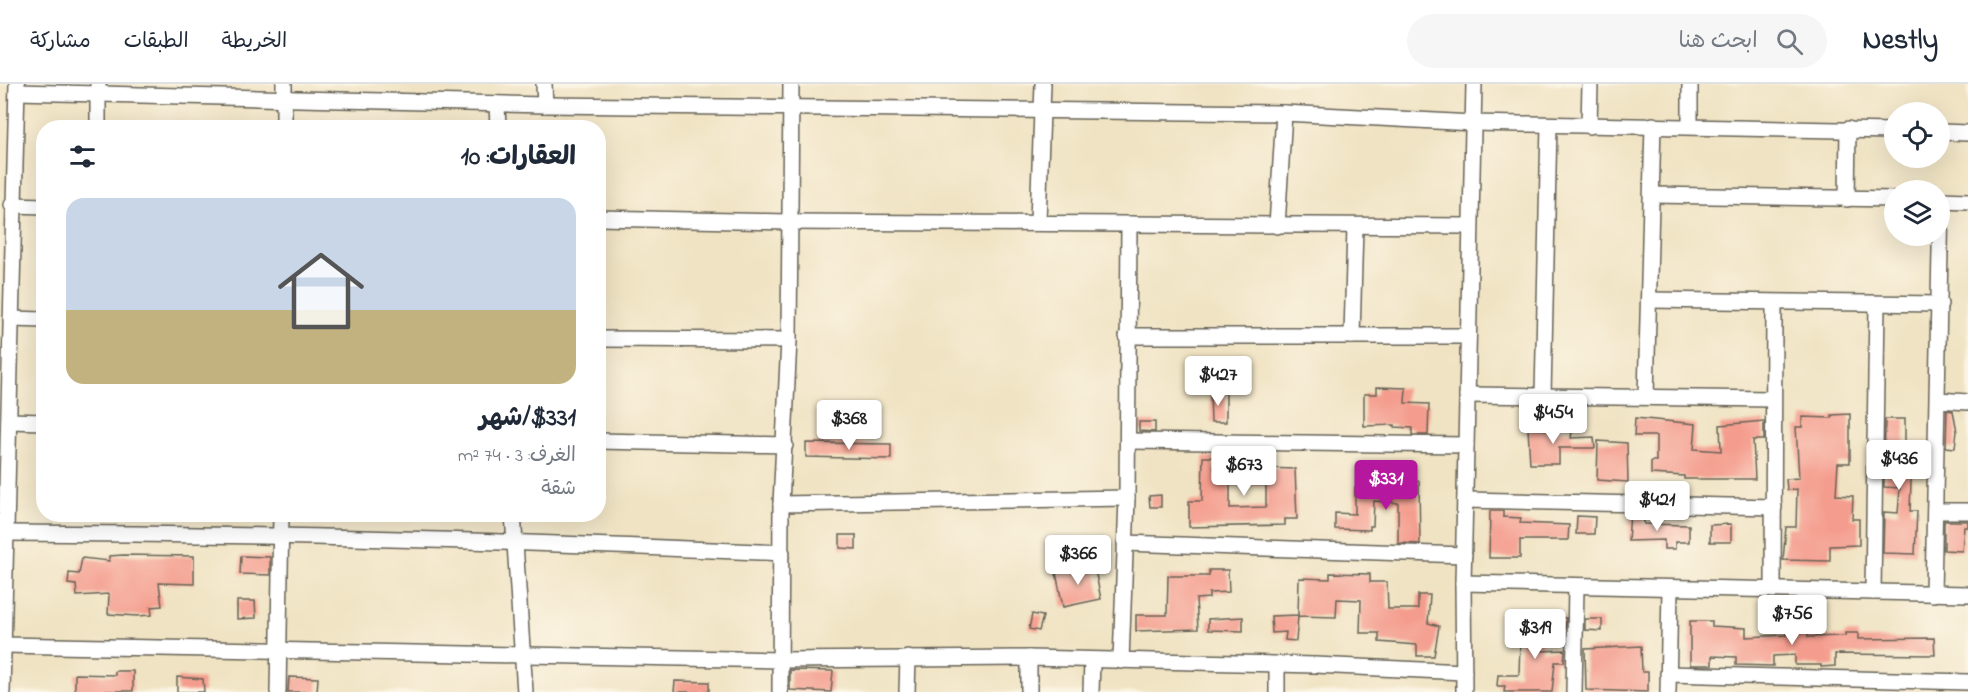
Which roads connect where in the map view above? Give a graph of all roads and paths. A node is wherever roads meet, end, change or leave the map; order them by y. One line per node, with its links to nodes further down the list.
1 (284, 84): 10 (street)
2 (544, 84): 12 (street)
3 (791, 84): 13 (street)
4 (1043, 84): 14 (street)
5 (1474, 84): 20 (street)
6 (1590, 84): 23 (street)
7 (1690, 84): 24 (street)
8 (17, 88): 9 (street); 16 (street)
9 (98, 89): 10 (street); 17 (street)
10 (283, 100): 11 (street); 18 (street)
11 (497, 104): 12 (street); 19 (street)
12 (545, 105): 13 (street)
13 (791, 107): 14 (street); 38 (street)
14 (1043, 108): 15 (street); 37 (street)
15 (1284, 113): 20 (street); 40 (street)
16 (8, 116): 34 (street)
17 (98, 120)
18 (284, 120)
19 (498, 120)
20 (1473, 123): 21 (street); 42 (street)
21 (1549, 125): 23 (street); 58 (street)
22 (1653, 125): 23 (street); 24 (street); 29 (street)
23 (1589, 126)
24 (1690, 126): 25 (street)
25 (1848, 129): 26 (street); 30 (street)
26 (1884, 131)
27 (1950, 132): 28 (street)
28 (1968, 133)
29 (1652, 195): 30 (street); 45 (street)
30 (1847, 199): 31 (street)
31 (1884, 199)
32 (1950, 200): 33 (street)
33 (1968, 201)
34 (12, 206): 35 (street); 43 (street)
35 (36, 206)
36 (606, 218): 38 (street)
37 (1038, 221): 38 (street); 39 (street)
38 (788, 222): 55 (street)
39 (1130, 224): 40 (street); 51 (street)
40 (1277, 226): 41 (street)
41 (1355, 226): 42 (street); 52 (street)
42 (1470, 226): 53 (street)
43 (6, 244): 49 (street)
44 (1940, 246): 48 (street)
45 (1650, 300): 46 (street); 59 (street)
46 (1774, 304): 47 (street); 60 (street)
47 (1877, 304): 48 (street); 88 (street)
48 (1940, 304): 61 (street)
49 (11, 319): 50 (street); 56 (street)
50 (36, 320)
51 (1127, 336): 52 (street); 66 (street)
52 (1352, 336): 53 (street)
53 (1468, 336): 57 (street)
54 (606, 339): 55 (street)
55 (789, 340): 67 (street)
56 (5, 373): 63 (street)
57 (1467, 394): 58 (street); 68 (street)
58 (1543, 395): 59 (street)
59 (1646, 396): 60 (street)
60 (1773, 399): 73 (street)
61 (1938, 400): 62 (street); 74 (street)
62 (1968, 402)
63 (9, 421): 64 (street); 71 (street)
64 (36, 422)
65 (606, 441): 67 (street)
66 (1128, 441): 68 (street); 69 (street)
67 (785, 445): 72 (street)
68 (1466, 445): 70 (street)
69 (1127, 498): 72 (street); 81 (street)
70 (1465, 500): 73 (street); 83 (street)
71 (3, 503): 78 (street)
72 (781, 504): 82 (street)
73 (1774, 507): 87 (street)
74 (1935, 511): 75 (street); 89 (street)
75 (1968, 511)
76 (281, 522): 79 (street)
77 (514, 522): 80 (street)
78 (7, 533): 79 (street); 91 (street)
79 (281, 535): 80 (street); 93 (street)
80 (515, 542): 82 (street); 94 (street)
81 (1125, 543): 83 (street); 99 (street)
82 (782, 553): 97 (street)
83 (1464, 555): 84 (street)
84 (1463, 583): 85 (street); 101 (street)
85 (1576, 587): 86 (street); 114 (street)
86 (1670, 589): 87 (street); 102 (street)
87 (1773, 590): 88 (street)
88 (1873, 592): 89 (street)
89 (1933, 594): 90 (street)
90 (1968, 594)
91 (2, 627): 92 (street)
92 (3, 645): 93 (street); 105 (street)
93 (279, 650): 94 (street); 106 (street)
94 (522, 655): 97 (street); 107 (street)
95 (908, 658): 96 (street); 97 (street); 109 (street)
96 (1029, 658): 98 (street); 110 (street)
97 (781, 660): 108 (street)
98 (1092, 661): 99 (street); 111 (street)
99 (1121, 661): 100 (street)
100 (1277, 664): 101 (street); 112 (street)
101 (1464, 672): 113 (street)
102 (1668, 674): 104 (street); 115 (street)
103 (1968, 682): 104 (street)
104 (1821, 685)
105 (2, 692)
106 (278, 692)
107 (525, 692)
108 (780, 692)
109 (907, 692)
110 (1029, 692)
111 (1091, 692)
112 (1276, 692)
113 (1464, 692)
114 (1574, 692)
115 (1668, 692)

